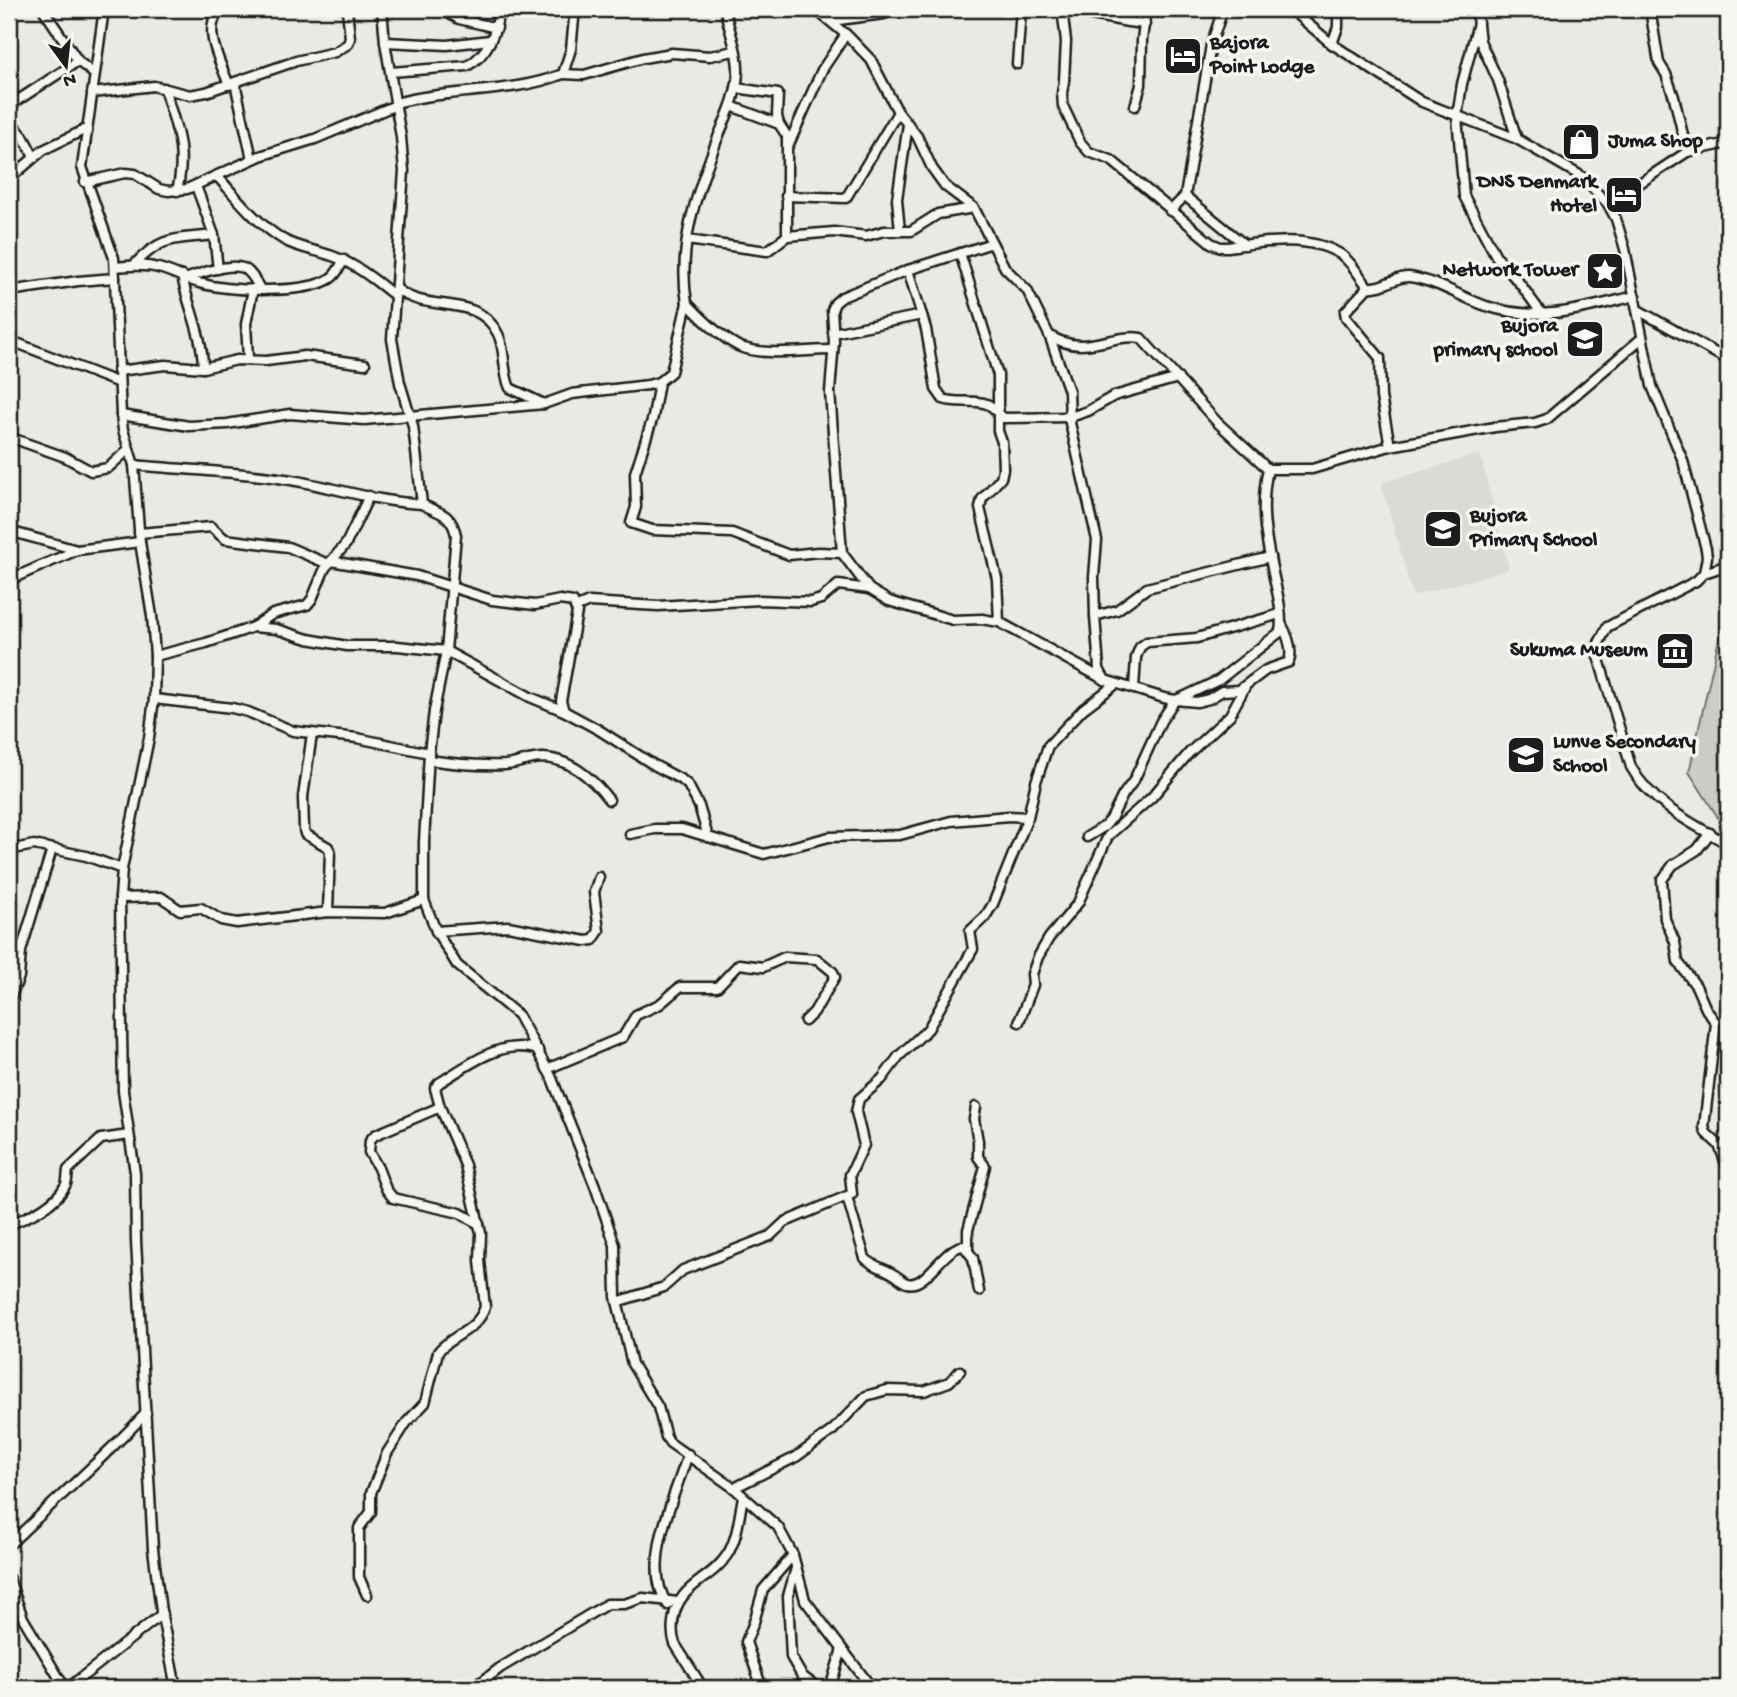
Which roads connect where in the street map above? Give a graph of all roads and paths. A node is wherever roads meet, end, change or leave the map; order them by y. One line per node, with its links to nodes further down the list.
1 (43, 9): 33 (street)
2 (104, 9): 36 (street)
3 (223, 9): 38 (street)
4 (347, 9): 38 (street)
5 (440, 9): 27 (street)
6 (499, 9): 27 (street)
7 (575, 9): 37 (street)
8 (724, 9): 32 (street)
9 (783, 9): 10 (street)
10 (807, 9)
11 (815, 9): 24 (street)
12 (897, 9): 24 (street)
13 (1021, 9): 34 (street)
14 (1062, 9): 25 (street); 67 (street)
15 (1146, 9): 25 (street)
16 (1223, 9): 64 (street)
17 (1290, 9): 31 (street)
18 (1338, 9): 31 (street)
19 (1455, 9): 20 (street)
20 (1470, 9)
21 (1476, 9): 26 (street)
22 (1650, 9): 55 (street)
23 (384, 12): 30 (street)
24 (831, 21): 28 (street)
25 (1145, 23): 45 (street)
26 (1478, 23): 47 (street); 52 (street)
27 (497, 27): 29 (street)
28 (846, 34): 46 (street); 54 (street)
29 (491, 40): 30 (street); 35 (street)
30 (385, 42): 35 (street)
31 (1332, 44): 47 (street)
32 (734, 51): 37 (street); 40 (street)
33 (78, 61): 36 (street); 43 (street)
34 (1017, 64)
35 (391, 72): 42 (street)
36 (94, 74): 41 (street)
37 (563, 74): 42 (street)
38 (232, 84): 39 (street); 57 (street)
39 (164, 88): 41 (street); 62 (street)
40 (736, 88): 44 (street); 49 (street)
41 (92, 93): 51 (street)
42 (396, 104): 57 (street); 85 (street)
43 (9, 106)
44 (731, 106): 49 (street); 71 (street)
45 (1135, 106)
46 (898, 111): 50 (street); 63 (street)
47 (1457, 117): 52 (street); 89 (street)
48 (9, 120): 56 (street)
49 (779, 124): 54 (street)
50 (908, 124): 66 (street); 68 (street)
51 (86, 129): 56 (street); 60 (street)
52 (1517, 139): 65 (street)
53 (1728, 143): 55 (street)
54 (788, 147): 63 (street)
55 (1687, 152): 65 (street)
56 (34, 157): 59 (street)
57 (252, 159): 58 (street)
58 (217, 176): 61 (street); 75 (street)
59 (9, 179)
60 (85, 182): 62 (street); 77 (street)
61 (196, 186): 62 (street); 69 (street)
62 (177, 191)
63 (786, 196): 70 (street)
64 (1185, 196): 67 (street); 73 (street)
65 (1608, 204): 86 (street)
66 (974, 208): 68 (street); 72 (street)
67 (1170, 211): 73 (street)
68 (900, 231): 70 (street)
69 (214, 235): 76 (street); 78 (street)
70 (788, 236): 71 (street)
71 (687, 240): 87 (street)
72 (992, 243): 74 (street); 92 (street)
73 (1245, 245): 82 (street)
74 (960, 253): 79 (street); 105 (street)
75 (344, 260): 83 (street); 85 (street)
76 (134, 265): 77 (street); 80 (street)
77 (115, 267): 81 (street)
78 (218, 269): 80 (street); 83 (street)
79 (908, 270): 90 (street); 91 (street)
80 (185, 277): 83 (street); 99 (street)
81 (115, 278): 84 (street); 100 (street)
82 (1368, 287): 89 (street); 110 (street)
83 (256, 289): 96 (street)
84 (9, 291)
85 (395, 291): 104 (street); 107 (street)
86 (1635, 296): 88 (street); 89 (street)
87 (687, 303): 95 (street); 102 (street)
88 (1638, 310): 93 (street); 97 (street)
89 (1542, 314)
90 (922, 315): 91 (street); 105 (street)
91 (833, 333): 95 (street)
92 (1049, 335): 101 (street); 108 (street)
93 (1642, 338): 110 (street); 123 (street)
94 (9, 340): 103 (street)
95 (832, 350): 119 (street)
96 (248, 359): 98 (street); 99 (street)
97 (1728, 360)
98 (365, 364)
99 (203, 368): 100 (street)
100 (118, 371): 103 (street)
101 (1178, 378): 108 (street); 113 (street)
102 (659, 382): 104 (street); 119 (street)
103 (119, 383): 106 (street)
104 (544, 404): 107 (street)
105 (998, 414): 108 (street); 130 (street)
106 (121, 415): 107 (street); 111 (street)
107 (411, 416): 115 (street)
108 (1070, 417): 128 (street)
109 (9, 437): 111 (street)
110 (1390, 446): 113 (street)
111 (129, 449): 112 (street)
112 (134, 465): 114 (street); 117 (street)
113 (1268, 469): 120 (street)
114 (369, 496): 115 (street); 121 (street)
115 (422, 504): 125 (street)
116 (9, 531): 118 (street)
117 (139, 538): 118 (street); 121 (street); 133 (street)
118 (76, 550): 124 (street)
119 (842, 553): 126 (street)
120 (1270, 557): 128 (street); 129 (street)
121 (330, 562): 125 (street); 131 (street)
122 (1728, 565): 123 (street)
123 (1704, 573): 145 (street)
124 (9, 580)
125 (452, 587): 127 (street); 132 (street)
126 (869, 589): 127 (street); 130 (street)
127 (577, 607): 140 (street)
128 (1095, 616): 134 (street)
129 (1280, 619): 136 (street); 137 (street); 139 (street)
130 (999, 622): 134 (street)
131 (253, 628): 132 (street); 133 (street)
132 (446, 651): 140 (street); 142 (street)
133 (155, 656): 138 (street)
134 (1105, 680): 135 (street)
135 (1116, 684): 137 (street); 144 (street)
136 (1245, 687): 139 (street); 160 (street)
137 (1134, 689): 139 (street)
138 (154, 699): 141 (street); 152 (street)
139 (1175, 700): 147 (street)
140 (564, 711): 148 (street)
141 (312, 734): 142 (street); 156 (street)
142 (429, 757): 143 (street); 155 (street)
143 (609, 800)
144 (1028, 817): 148 (street); 167 (street)
145 (1710, 833): 149 (street); 166 (street)
146 (630, 834): 148 (street)
147 (1087, 837)
148 (708, 838)
149 (1728, 844)
150 (52, 849): 151 (street); 152 (street); 158 (street)
151 (9, 850)
152 (122, 869): 154 (street)
153 (599, 877): 157 (street)
154 (120, 898): 156 (street); 165 (street)
155 (424, 900): 156 (street); 157 (street)
156 (328, 912)
157 (436, 931): 161 (street)
158 (10, 996)
159 (805, 1021): 162 (street)
160 (1019, 1022)
161 (538, 1050): 162 (street); 163 (street)
162 (547, 1069): 172 (street)
163 (440, 1107): 168 (street); 168 (street)
164 (976, 1107): 170 (street)
165 (129, 1135): 169 (street); 174 (street)
166 (1728, 1169)
167 (847, 1198): 170 (street); 172 (street)
168 (479, 1224): 182 (street)
169 (9, 1225)
170 (968, 1249): 171 (street)
171 (979, 1291)
172 (617, 1302): 175 (street)
173 (960, 1371): 176 (street)
174 (146, 1413): 178 (street); 185 (street)
175 (688, 1454): 176 (street); 184 (street)
176 (734, 1488): 177 (street)
177 (743, 1497): 179 (street); 183 (street)
178 (9, 1545)
179 (793, 1555): 180 (street); 192 (street)
180 (797, 1565): 187 (street); 193 (street)
181 (9, 1579): 189 (street)
182 (367, 1595)
183 (678, 1602): 184 (street); 186 (street)
184 (666, 1603): 186 (street); 190 (street)
185 (162, 1614): 188 (street); 189 (street)
186 (674, 1614): 191 (street)
187 (842, 1649): 194 (street); 195 (street)
188 (174, 1687)
189 (66, 1688)
190 (465, 1688)
191 (703, 1688)
192 (762, 1688)
193 (818, 1688)
194 (831, 1688)
195 (876, 1688)

